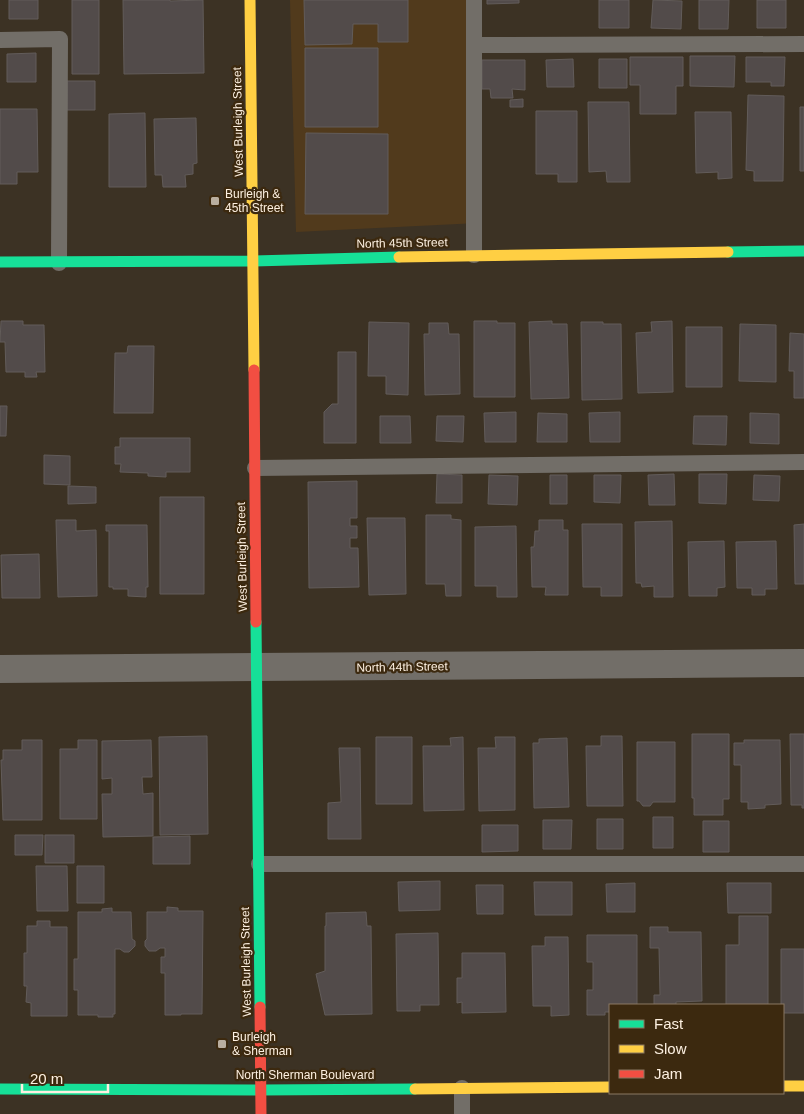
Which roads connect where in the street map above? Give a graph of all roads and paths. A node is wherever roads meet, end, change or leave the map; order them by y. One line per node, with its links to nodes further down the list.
1 (250, 0): 8 (main road, West Burleigh Street)
2 (474, 0): 5 (lane)
3 (0, 40): 10 (lane)
4 (804, 44): 5 (lane)
5 (474, 45): 7 (lane)
6 (804, 251): 7 (main road, North 45th Street)
7 (474, 255): 8 (main road, North 45th Street)
8 (253, 261): 10 (main road, North 45th Street); 12 (main road, West Burleigh Street)
9 (0, 262): 10 (main road, North 45th Street)
10 (59, 262)
11 (804, 462): 12 (lane)
12 (255, 468): 14 (main road, West Burleigh Street)
13 (804, 663): 14 (street, North 44th Street)
14 (257, 668): 15 (street, North 44th Street); 16 (main road, West Burleigh Street)
15 (0, 669)
16 (259, 864): 17 (lane); 23 (main road, West Burleigh Street)
17 (804, 864)
18 (784, 1086): 19 (main road)
19 (804, 1086)
20 (609, 1087): 21 (main road, North Sherman Boulevard)
21 (462, 1088): 23 (main road, North Sherman Boulevard); 25 (lane)
22 (0, 1089): 23 (main road, North Sherman Boulevard)
23 (261, 1090): 24 (main road, West Burleigh Street)
24 (261, 1114)
25 (462, 1114)

